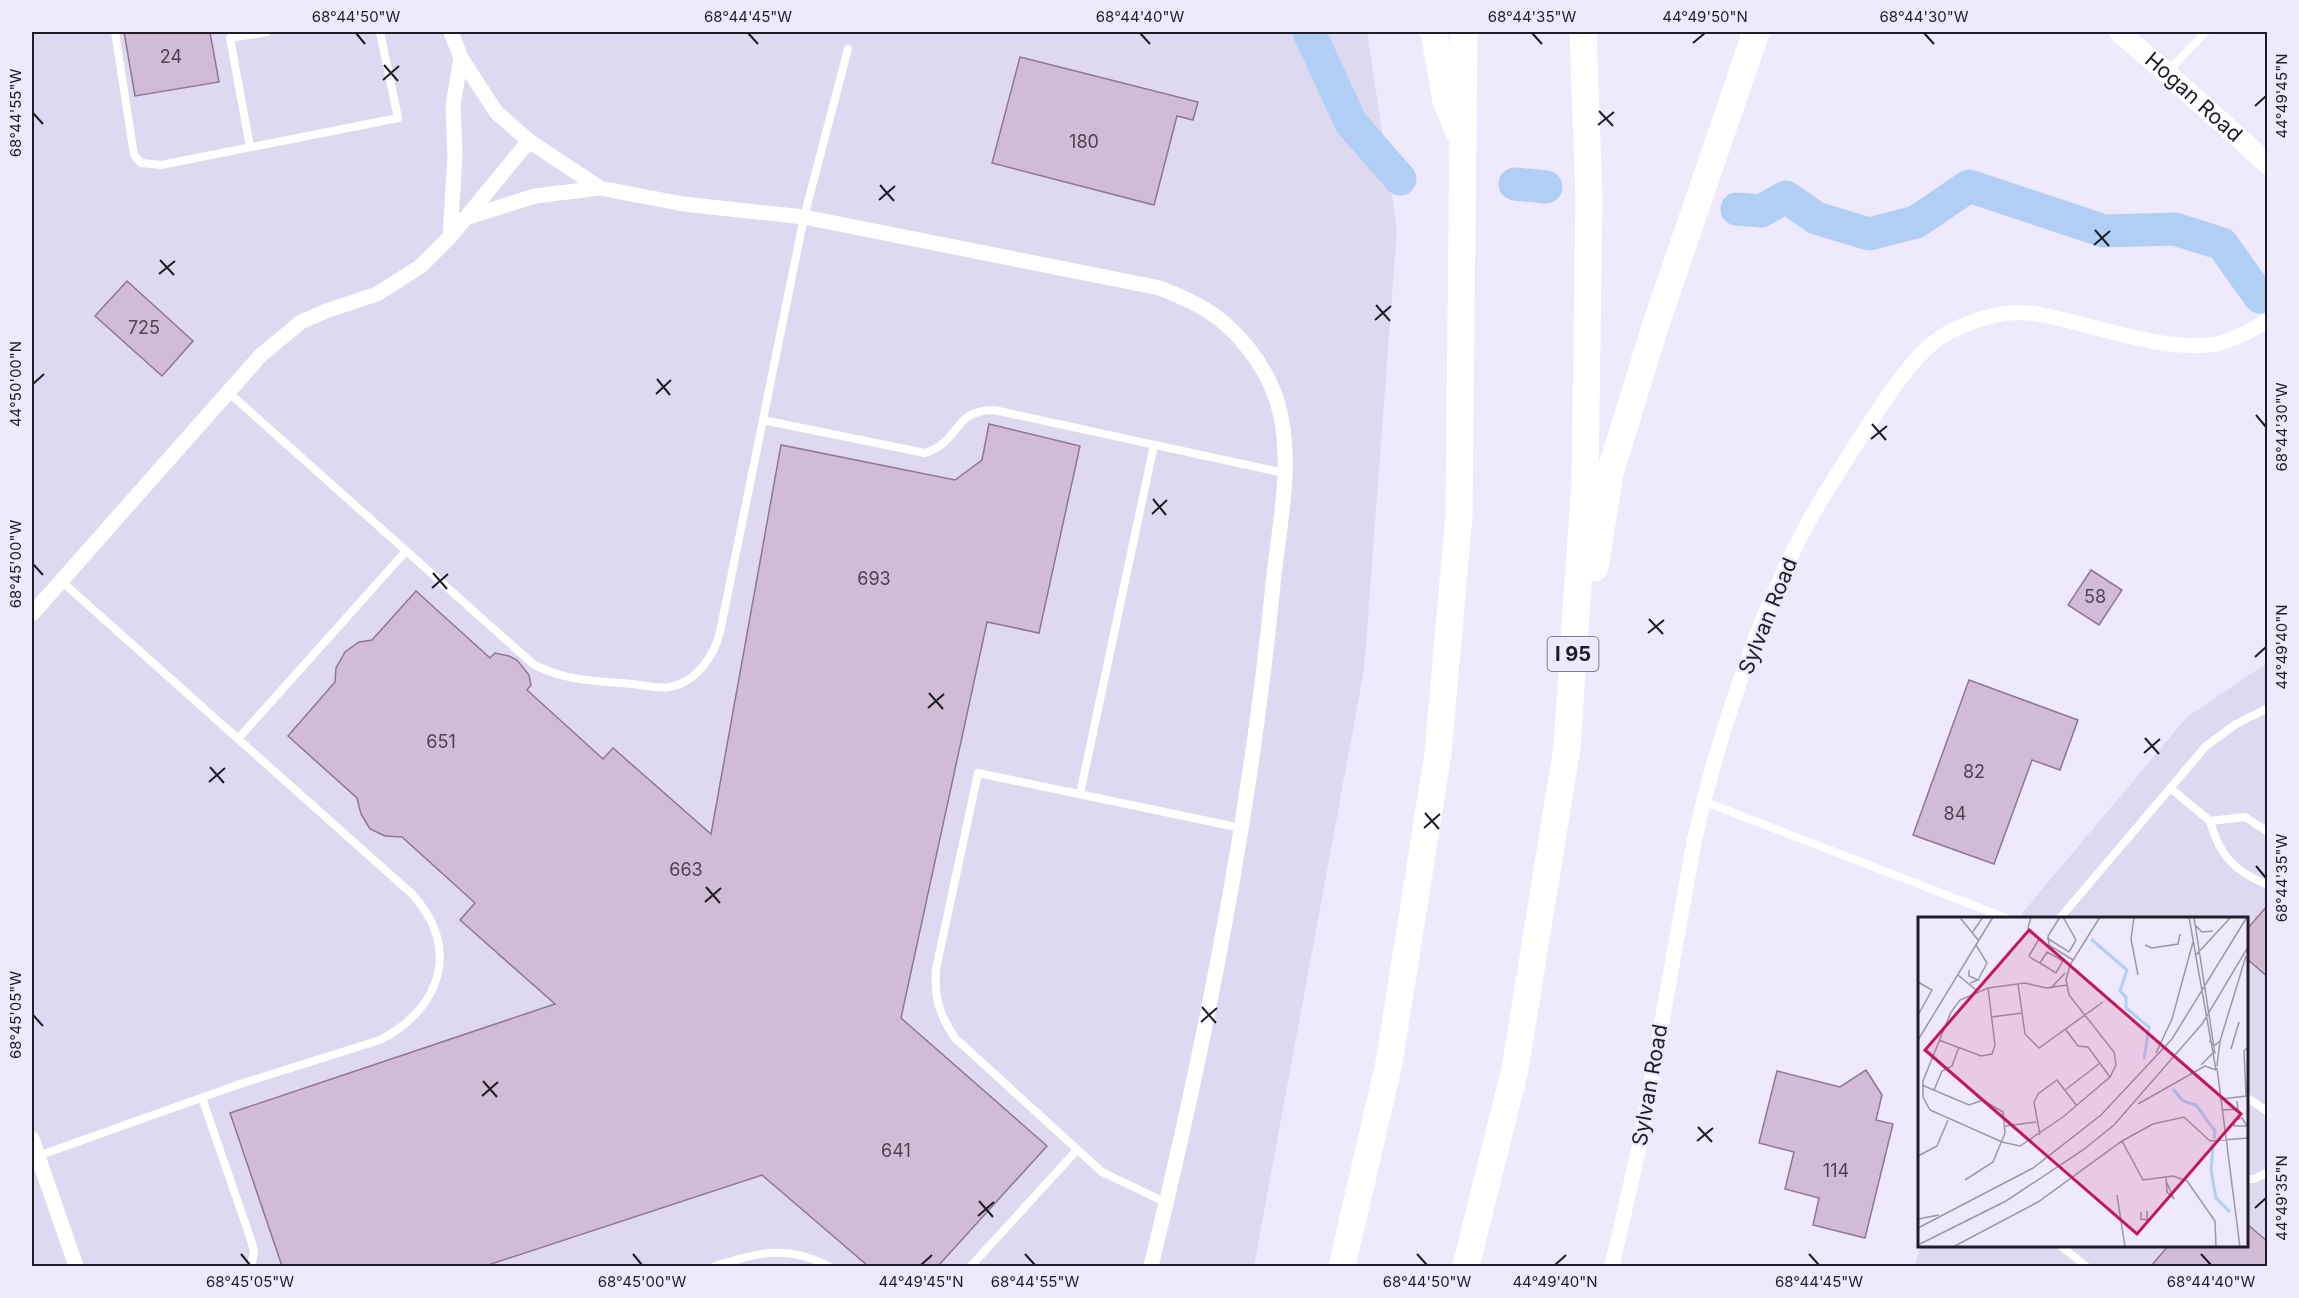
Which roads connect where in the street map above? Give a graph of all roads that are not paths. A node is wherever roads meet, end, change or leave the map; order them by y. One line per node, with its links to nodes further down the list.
1 (115, 32): 16 (lane)
2 (267, 32): 16 (lane)
3 (380, 32): 16 (lane)
4 (451, 32): 12 (street)
5 (1434, 32): 15 (highway)
6 (1464, 32): 15 (highway)
7 (1583, 32): 32 (highway, I 95)
8 (1756, 32): 32 (highway)
9 (2119, 32): 13 (main road, Hogan Road)
10 (2206, 32): 13 (lane)
11 (848, 49): 19 (lane)
12 (461, 58): 14 (street); 21 (street)
13 (2167, 72): 17 (main road, Hogan Road)
14 (529, 141): 18 (street); 20 (street)
15 (1464, 143): 58 (highway)
16 (250, 147)
17 (2268, 164)
18 (600, 189): 19 (street); 20 (street)
19 (804, 217): 24 (lane); 26 (street)
20 (465, 218): 21 (street)
21 (450, 237): 23 (street)
22 (2268, 320): 35 (street, Sylvan Road)
23 (228, 392): 27 (lane); 28 (street)
24 (764, 420): 25 (lane); 27 (lane)
25 (1154, 445): 26 (lane); 34 (lane)
26 (1284, 473): 37 (street)
27 (406, 551): 31 (lane)
28 (60, 580): 29 (street); 31 (lane)
29 (32, 614)
30 (2268, 708): 33 (lane)
31 (238, 739): 42 (lane)
32 (1567, 747): 59 (highway, I 95)
33 (2170, 788): 36 (lane); 41 (lane)
34 (1080, 794): 37 (lane); 46 (lane)
35 (1703, 801): 40 (lane); 60 (street, Sylvan Road)
36 (2210, 820): 38 (lane); 39 (lane)
37 (1241, 828): 50 (street)
38 (2268, 832)
39 (2268, 885)
40 (2003, 917)
41 (2061, 917)
42 (202, 1098): 47 (lane); 53 (lane)
43 (2248, 1098): 44 (lane)
44 (2268, 1112)
45 (32, 1139): 47 (street)
46 (1077, 1150): 50 (lane); 56 (lane)
47 (38, 1156): 52 (street)
48 (2268, 1172): 49 (lane)
49 (2248, 1179)
50 (1167, 1203): 57 (street)
51 (2063, 1247): 61 (lane)
52 (76, 1266)
53 (251, 1266)
54 (715, 1266): 55 (lane)
55 (829, 1266)
56 (971, 1266)
57 (1151, 1266)
58 (1342, 1266)
59 (1466, 1266)
60 (1612, 1266)
61 (2086, 1266)

